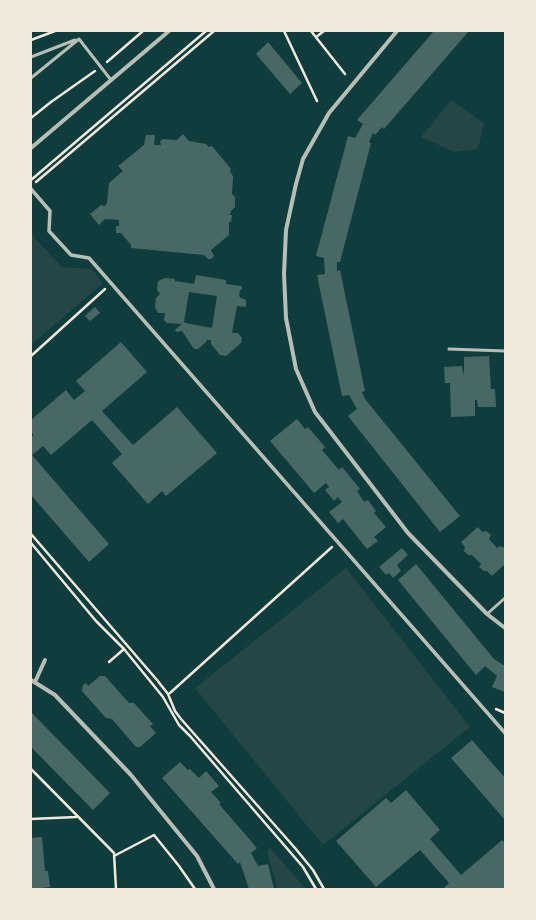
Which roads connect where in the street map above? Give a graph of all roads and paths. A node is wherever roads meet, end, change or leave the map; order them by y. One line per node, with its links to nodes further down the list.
1 (55, 31): 12 (path)
2 (143, 31): 14 (path)
3 (169, 31): 17 (street)
4 (206, 31): 21 (path)
5 (214, 31): 22 (path)
6 (284, 31): 18 (path)
7 (311, 31): 10 (path)
8 (324, 31): 10 (path)
9 (397, 31): 31 (street)
10 (316, 37): 15 (path)
11 (79, 39): 13 (lane); 14 (lane); 16 (lane)
12 (31, 40)
13 (31, 57)
14 (100, 67): 17 (lane); 19 (path)
15 (345, 74)
16 (31, 78)
17 (111, 80): 20 (street)
18 (317, 101)
19 (31, 118)
20 (31, 148)
21 (31, 180)
22 (31, 187): 23 (street)
23 (111, 283): 26 (path); 28 (street)
24 (449, 348): 25 (lane)
25 (505, 351)
26 (31, 356)
27 (31, 534): 47 (path)
28 (338, 542): 37 (path); 38 (street)
29 (31, 544): 33 (path)
30 (505, 598): 31 (lane)
31 (487, 614): 32 (street)
32 (505, 628)
33 (124, 649): 35 (path); 46 (path)
34 (45, 660): 36 (street)
35 (109, 662)
36 (33, 681): 45 (street)
37 (170, 693)
38 (505, 733)
39 (31, 769): 42 (path)
40 (76, 817): 41 (path)
41 (31, 820)
42 (114, 856): 43 (path); 44 (path)
43 (116, 889)
44 (195, 889)
45 (214, 889)
46 (316, 889)
47 (324, 889)

